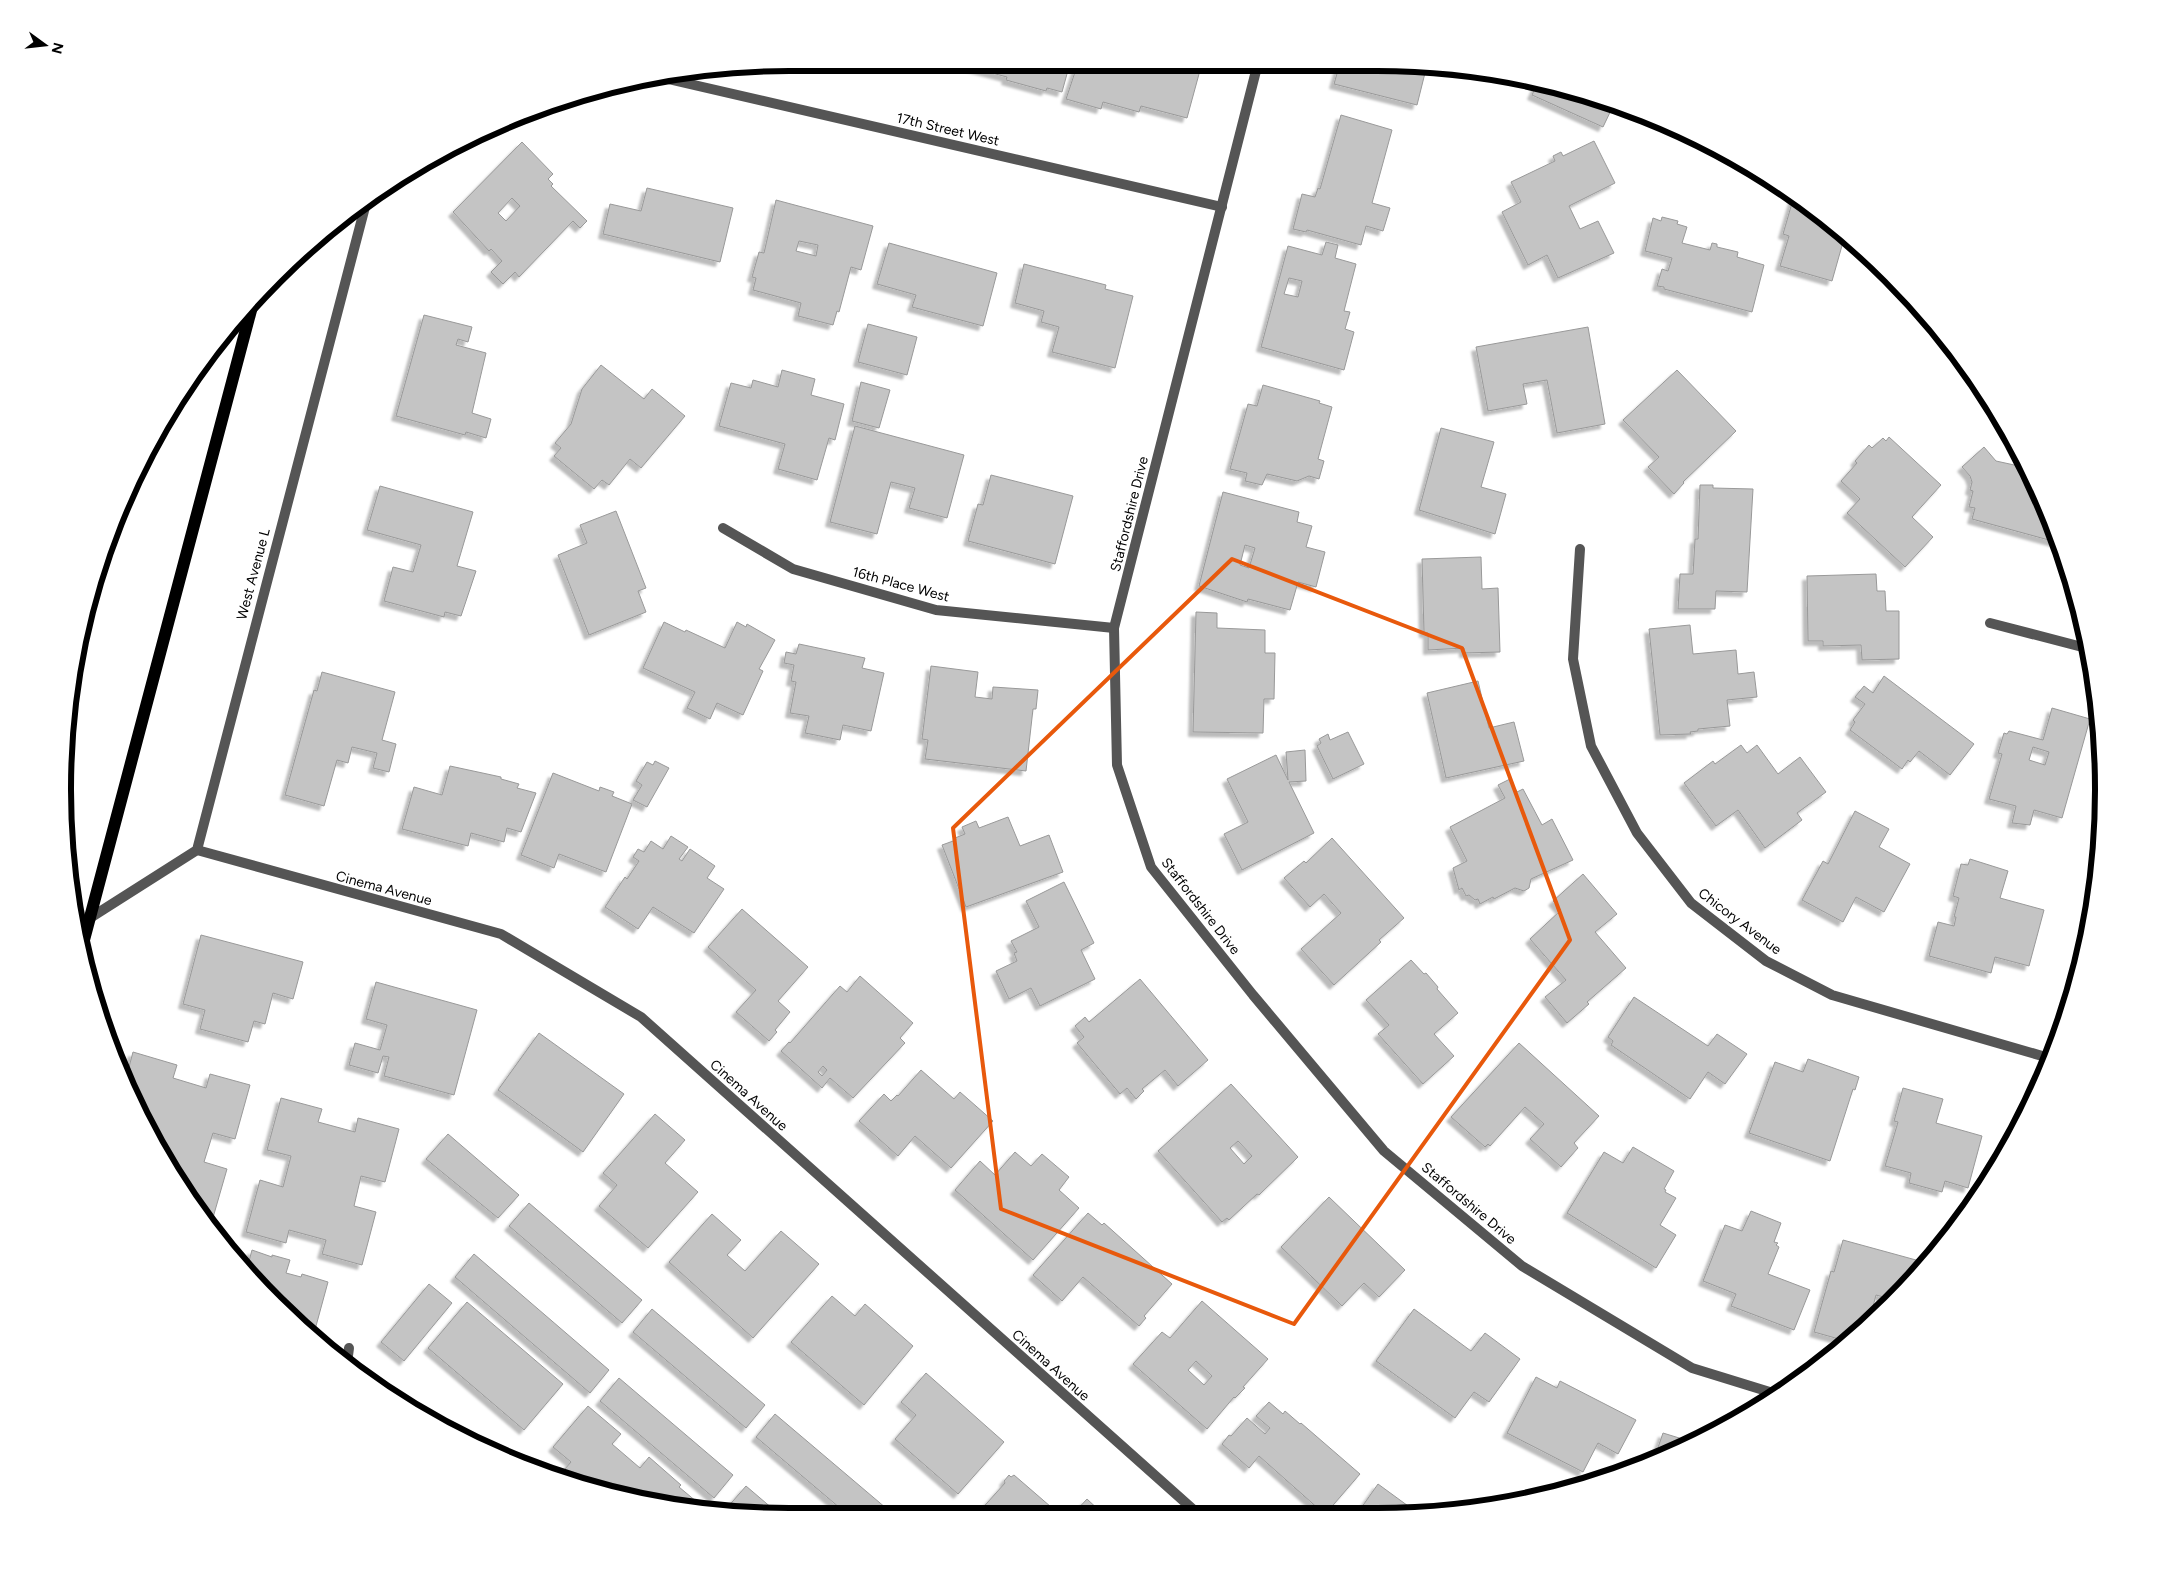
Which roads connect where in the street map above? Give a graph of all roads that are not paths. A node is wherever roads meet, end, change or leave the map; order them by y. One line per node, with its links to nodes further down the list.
1 (1256, 71): 3 (street, Staffordshire Drive)
2 (677, 80): 3 (street, 17th Street West)
3 (1222, 207): 9 (street, Staffordshire Drive)
4 (364, 211): 11 (street, West Avenue L)
5 (250, 315): 12 (main road)
6 (723, 528): 9 (street, 16th Place West)
7 (1580, 549): 14 (street, Chicory Avenue)
8 (1990, 623): 10 (street)
9 (1114, 628): 17 (street, Staffordshire Drive)
10 (2080, 647)
11 (197, 850): 12 (street); 18 (street, Cinema Avenue)
12 (90, 918): 13 (main road)
13 (86, 933)
14 (2043, 1056)
15 (349, 1348): 16 (street)
16 (348, 1356)
17 (1769, 1392)
18 (1192, 1508)

